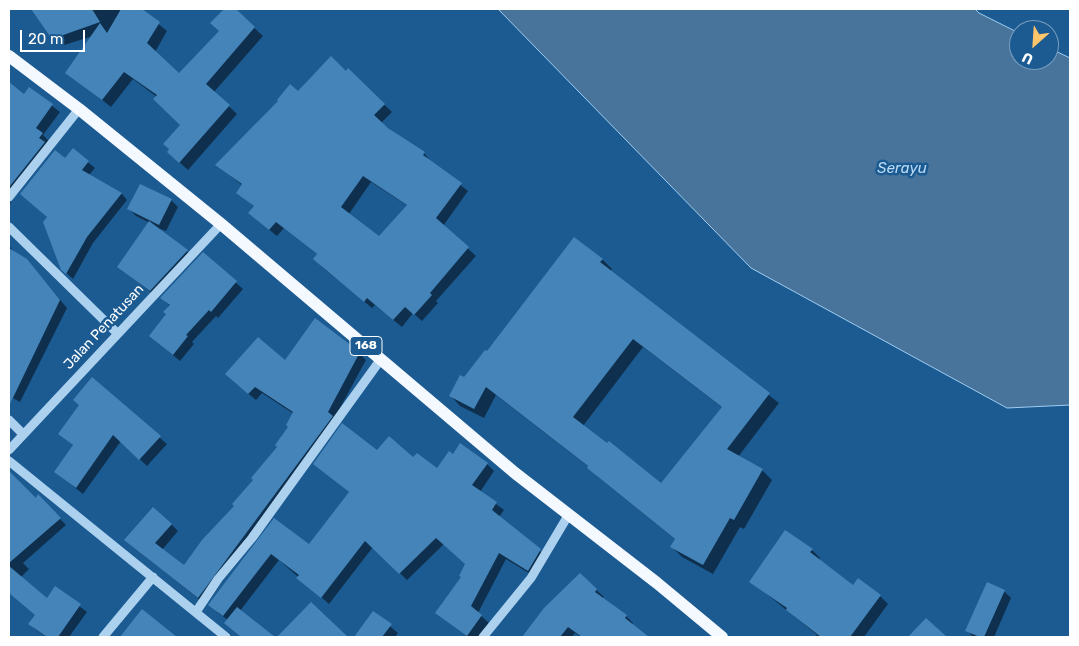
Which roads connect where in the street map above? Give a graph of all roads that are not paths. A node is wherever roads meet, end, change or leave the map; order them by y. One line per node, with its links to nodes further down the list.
1 (9, 56): 2 (main road, 168)
2 (79, 109): 3 (street); 4 (main road, 168)
3 (9, 197)
4 (221, 224): 6 (street, Jalan Penatusan); 7 (main road, 168)
5 (9, 227): 6 (street)
6 (117, 333): 9 (street, Jalan Penatusan)
7 (381, 359): 12 (main road, 168); 14 (street)
8 (9, 420): 9 (street)
9 (23, 434): 10 (street, Jalan Penatusan)
10 (9, 450)
11 (9, 461): 13 (street)
12 (569, 514): 17 (street); 18 (main road, 168)
13 (153, 577): 14 (street); 16 (street)
14 (196, 612): 15 (street)
15 (220, 635)
16 (103, 637)
17 (483, 637)
18 (722, 637)

